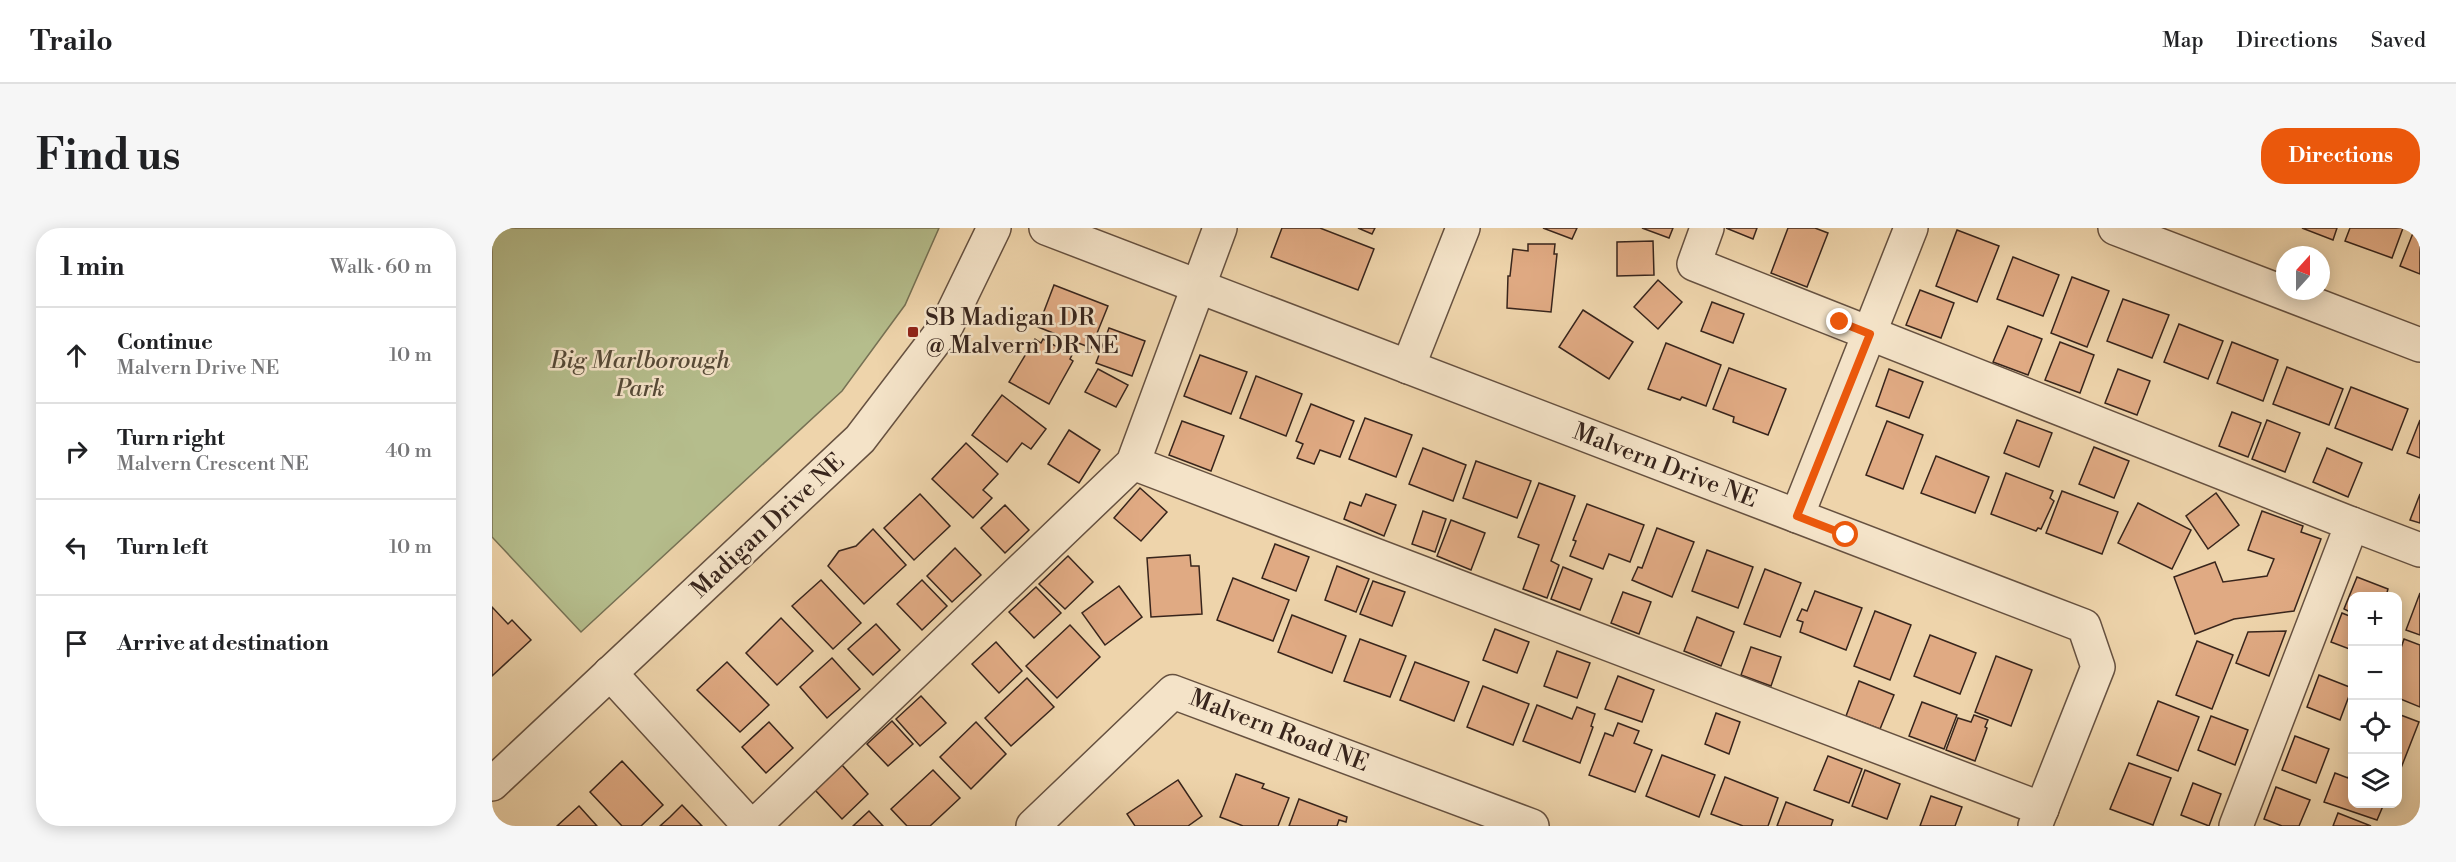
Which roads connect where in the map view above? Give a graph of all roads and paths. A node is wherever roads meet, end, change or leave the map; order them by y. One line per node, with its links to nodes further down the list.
1 (994, 228): 16 (street, Madigan Drive NE)
2 (1046, 228): 8 (street, Malvern Drive NE)
3 (1220, 228): 8 (street)
4 (1463, 228): 11 (street)
5 (1707, 228): 9 (street)
6 (1911, 228): 9 (street)
7 (2115, 228): 10 (street)
8 (1198, 285): 11 (street, Malvern Drive NE); 12 (street)
9 (1870, 334): 13 (street); 14 (street)
10 (2420, 345)
11 (1408, 367): 13 (street, Malvern Drive NE)
12 (1133, 463): 18 (street); 19 (street)
13 (1797, 516): 18 (street, Malvern Drive NE)
14 (2352, 524): 15 (street); 22 (street)
15 (2420, 550)
16 (610, 673): 17 (street, Madigan Drive NE); 19 (street)
17 (493, 781)
18 (2039, 817)
19 (752, 826)
20 (1033, 826): 21 (street, Malvern Road NE)
21 (1532, 826)
22 (2235, 826)

